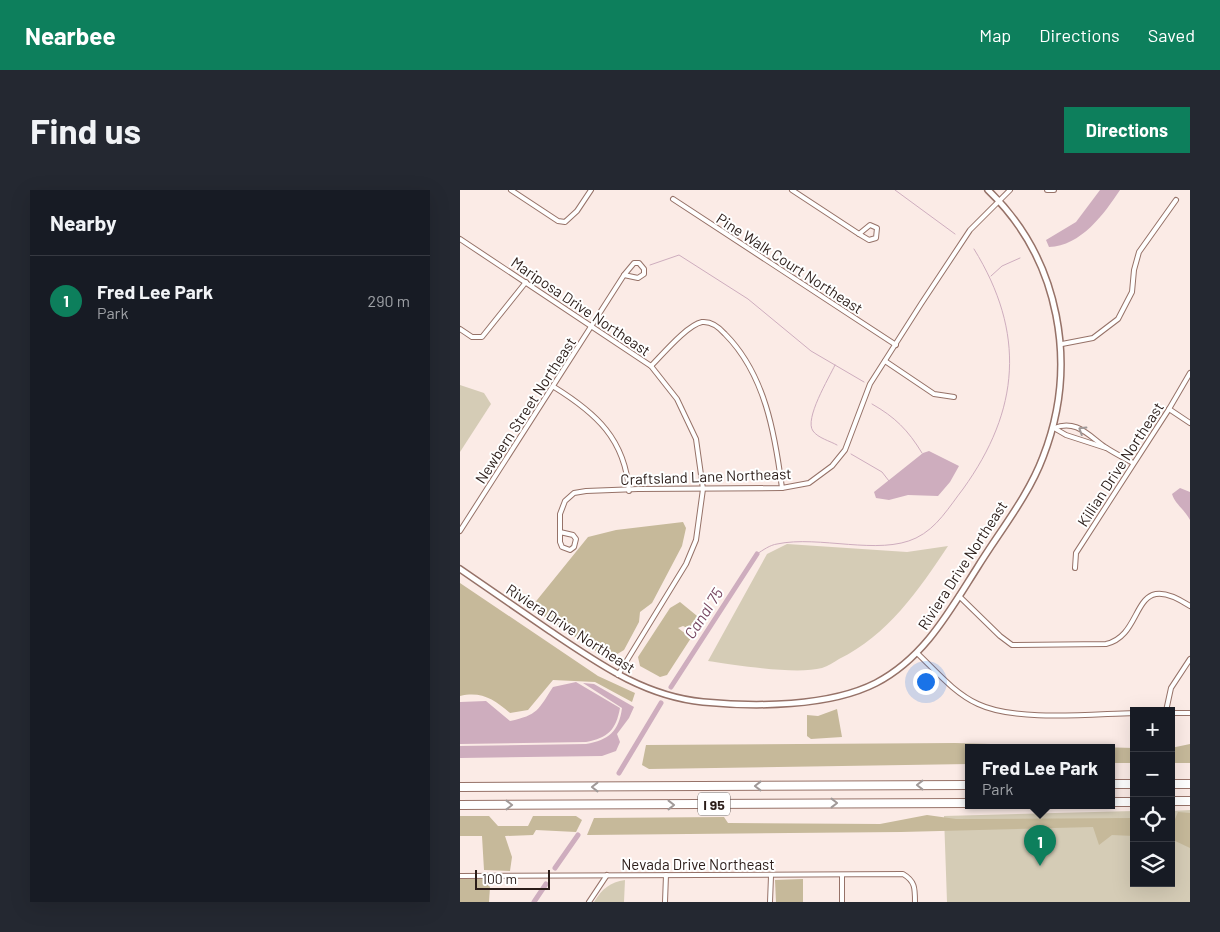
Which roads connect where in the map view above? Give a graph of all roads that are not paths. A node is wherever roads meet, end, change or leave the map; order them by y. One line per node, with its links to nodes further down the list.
1 (511, 190): 2 (street)
2 (590, 190)
3 (792, 190): 11 (street)
4 (988, 190): 10 (street, Riviera Drive Northeast)
5 (1010, 190): 10 (street, Craftsland Lane Northeast)
6 (1047, 190): 7 (street)
7 (1054, 190)
8 (673, 199): 18 (street, Pine Walk Court Northeast)
9 (1176, 200): 17 (street)
10 (999, 201): 17 (street, Riviera Drive Northeast); 18 (street, Craftsland Lane Northeast)
11 (859, 234): 11 (street)
12 (460, 239): 14 (street, Mariposa Drive Northeast)
13 (624, 275): 13 (street); 15 (street, Newbern Street Northeast)
14 (526, 282): 15 (street, Mariposa Drive Northeast); 16 (street)
15 (592, 327): 20 (street, Mariposa Drive Northeast); 22 (street, Newbern Street Northeast)
16 (460, 329)
17 (1062, 344): 26 (street, Riviera Drive Northeast)
18 (896, 345): 19 (street, Craftsland Lane Northeast)
19 (885, 361): 23 (street); 29 (street, Craftsland Lane Northeast)
20 (651, 366): 29 (street); 30 (street, Mariposa Drive Northeast)
21 (1190, 372): 24 (street, Killian Drive Northeast)
22 (554, 386): 31 (street); 32 (street, Newbern Street Northeast)
23 (954, 397)
24 (1169, 409): 25 (street); 28 (street, Killian Drive Northeast)
25 (1190, 423)
26 (1054, 428): 27 (street); 27 (street, one-way to 26); 36 (street, Riviera Drive Northeast)
27 (1106, 448): 28 (street)
28 (1133, 463): 34 (street, Killian Drive Northeast)
29 (782, 488): 30 (street, Craftsland Lane Northeast)
30 (704, 489): 31 (street, Craftsland Lane Northeast); 40 (street, Mariposa Drive Northeast)
31 (629, 491): 33 (street, Craftsland Lane Northeast)
32 (460, 531)
33 (560, 532): 33 (street)
34 (1075, 568)
35 (460, 570): 40 (street, Riviera Drive Northeast)
36 (959, 596): 37 (street); 38 (street, Riviera Drive Northeast)
37 (1190, 606)
38 (917, 653): 40 (street, Riviera Drive Northeast); 42 (street)
39 (1190, 659): 41 (street)
40 (618, 675)
41 (1167, 707)
42 (1130, 713)
43 (1175, 713): 44 (street)
44 (1190, 713)
45 (1115, 784): 46 (highway)
46 (1130, 784)
47 (1175, 784): 48 (highway)
48 (1190, 784)
49 (965, 785): 50 (highway, I 95, one-way to 50)
50 (460, 787)
51 (1175, 801): 52 (highway)
52 (1190, 801)
53 (1115, 802): 54 (highway)
54 (1130, 802)
55 (965, 803): 56 (highway, I 95, one-way to 55)
56 (460, 805)
57 (607, 875): 58 (street, Nevada Drive Northeast); 60 (street, Nevada Drive Northeast); 62 (street)
58 (666, 875): 61 (street, Nevada Drive Northeast); 63 (street)
59 (842, 875): 61 (street, Nevada Drive Northeast); 65 (street); 66 (street, Nevada Drive Northeast)
60 (460, 876)
61 (771, 876): 64 (street)
62 (589, 902)
63 (665, 902)
64 (770, 902)
65 (842, 902)
66 (915, 902)

